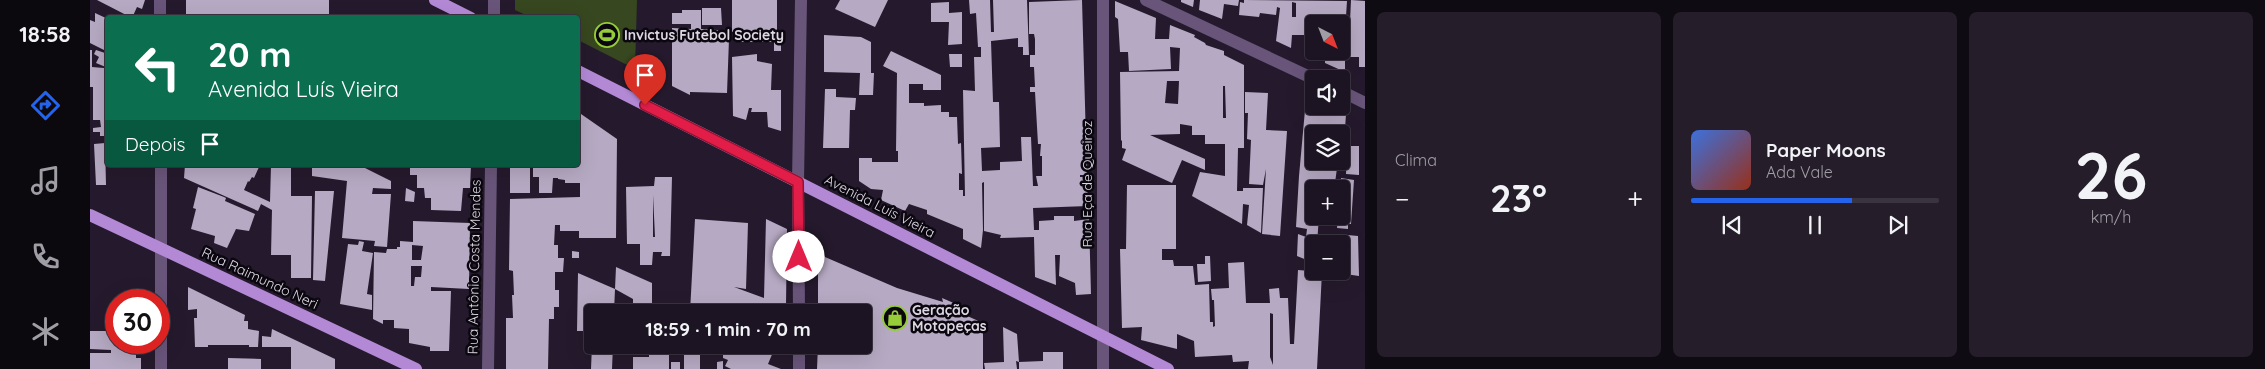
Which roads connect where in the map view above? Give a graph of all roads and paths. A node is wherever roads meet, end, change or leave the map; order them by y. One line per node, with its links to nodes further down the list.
1 (160, 0): 7 (street)
2 (435, 0): 8 (main road)
3 (494, 0): 9 (street)
4 (801, 0): 16 (street)
5 (1103, 0): 20 (street, Rua Eça de Queiroz)
6 (1146, 0): 11 (street)
7 (160, 15)
8 (465, 15)
9 (494, 15)
10 (580, 72): 16 (main road, Avenida Luís Vieira)
11 (1305, 75)
12 (1350, 96): 13 (street)
13 (1365, 103)
14 (161, 167): 18 (street)
15 (491, 167): 24 (street, Rua Antônio Costa Mendes)
16 (798, 182): 19 (street); 20 (main road, Avenida Luís Vieira)
17 (90, 215): 18 (main road, Rua Raimundo Neri)
18 (161, 249): 22 (street); 23 (main road, Rua Raimundo Neri)
19 (799, 304)
20 (1102, 334): 26 (street, Rua Eça de Queiroz); 27 (main road, Avenida Luís Vieira)
21 (799, 354): 25 (street)
22 (161, 369)
23 (416, 369)
24 (488, 369)
25 (799, 369)
26 (1103, 369)
27 (1168, 369)

